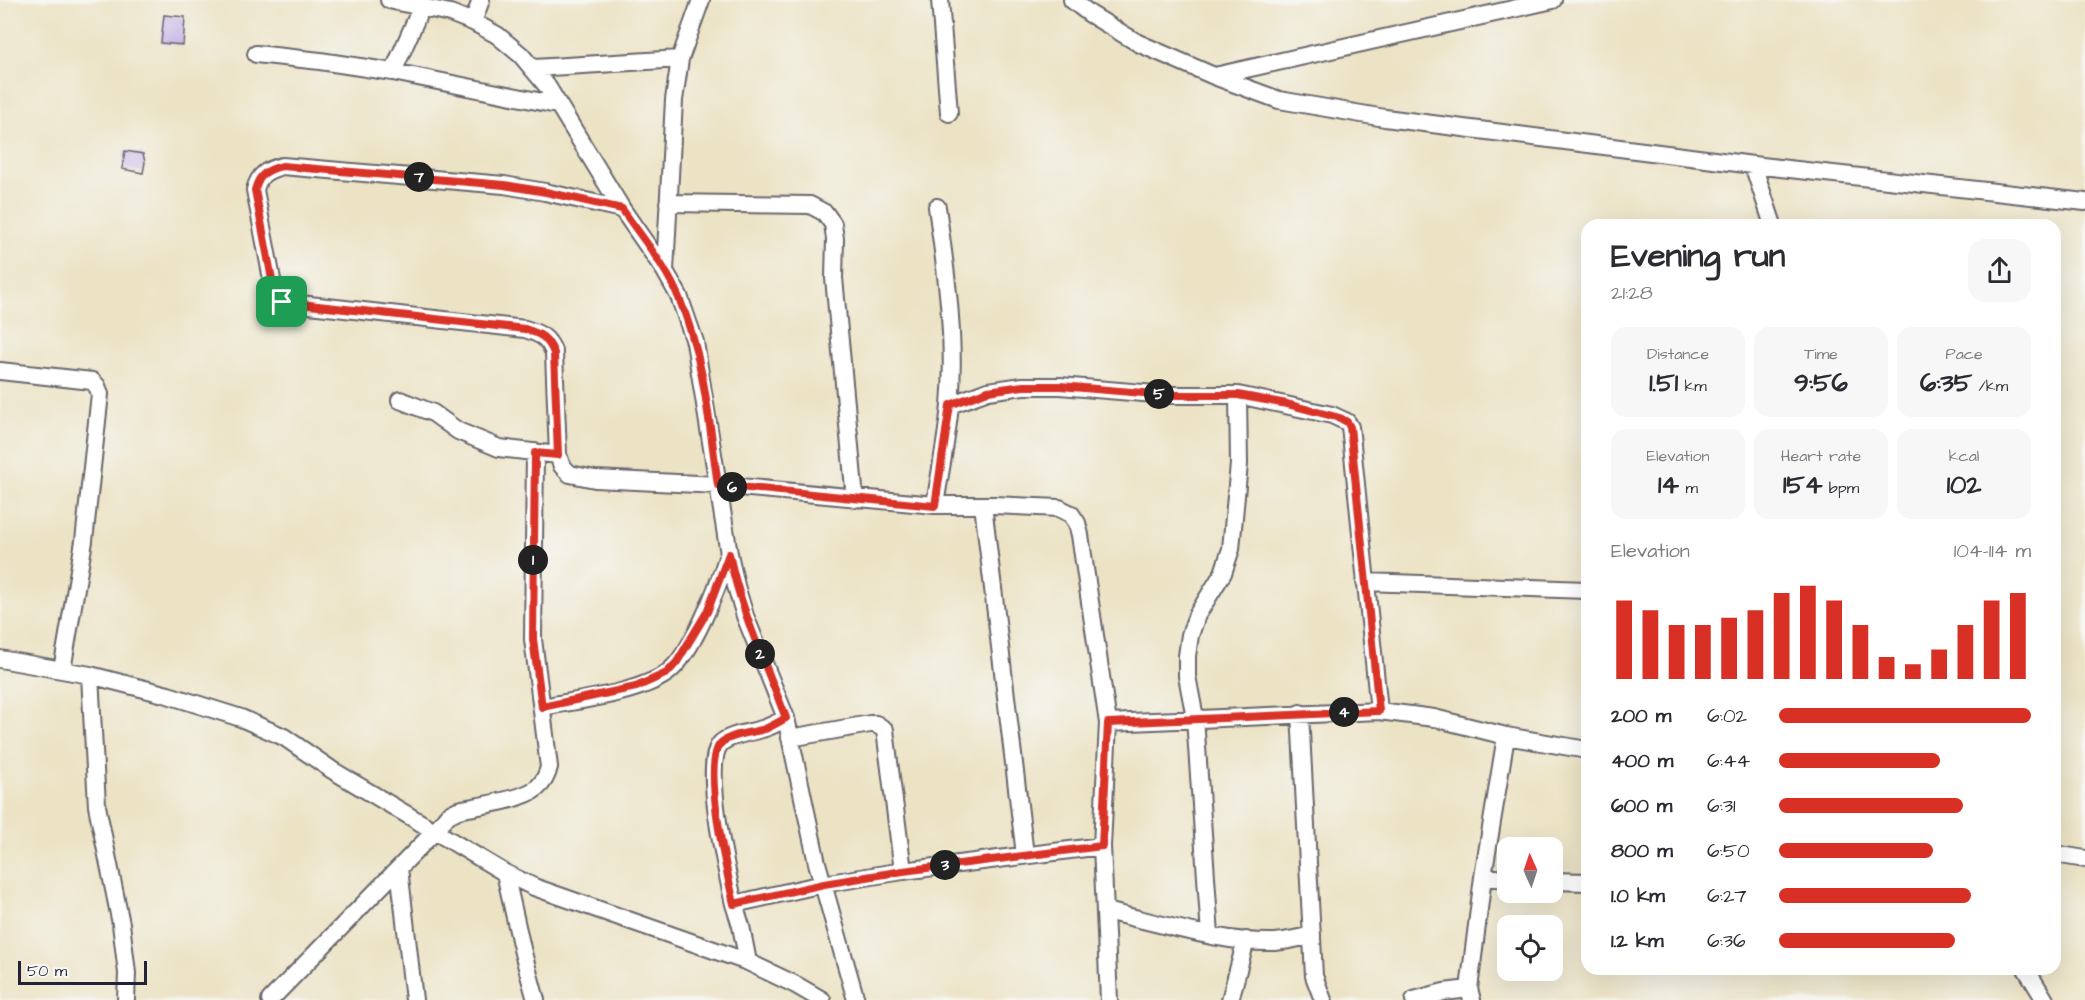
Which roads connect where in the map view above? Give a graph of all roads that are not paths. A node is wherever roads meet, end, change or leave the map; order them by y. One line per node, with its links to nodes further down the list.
1 (389, 0): 7 (street)
2 (481, 0): 8 (street)
3 (701, 0): 10 (street)
4 (940, 0): 15 (street)
5 (1072, 0): 13 (street)
6 (1543, 1): 13 (street)
7 (422, 6): 8 (street); 12 (street)
8 (473, 22): 11 (street)
9 (256, 54): 12 (street)
10 (680, 59): 11 (street); 18 (street)
11 (534, 68): 14 (street)
12 (393, 72): 14 (street)
13 (1214, 76): 16 (street)
14 (557, 105): 20 (street)
15 (949, 113)
16 (1754, 165): 17 (street); 21 (street)
17 (2085, 202)
18 (669, 203): 22 (street); 30 (street)
19 (937, 207): 26 (street)
20 (622, 209): 22 (street); 28 (street)
21 (1771, 219)
22 (665, 271): 29 (street)
23 (0, 371): 37 (street)
24 (1238, 395): 26 (street); 34 (street); 43 (street)
25 (400, 400): 27 (street)
26 (950, 405): 32 (street)
27 (535, 453): 28 (street); 39 (street)
28 (558, 455): 29 (street)
29 (718, 485): 30 (street); 33 (street)
30 (855, 499): 32 (street)
31 (983, 505): 32 (street); 44 (street); 50 (street)
32 (935, 506)
33 (729, 554): 39 (street); 42 (street)
34 (1365, 582): 35 (street); 40 (street)
35 (1581, 590)
36 (0, 659): 37 (street)
37 (62, 670): 38 (street)
38 (90, 675): 48 (street); 69 (street)
39 (542, 707): 48 (street)
40 (1379, 711): 41 (street); 45 (street)
41 (1300, 713): 43 (street); 63 (street)
42 (786, 718): 46 (street); 61 (street)
43 (1195, 718): 44 (street); 64 (street)
44 (1108, 723): 49 (street)
45 (1506, 736): 47 (street); 56 (street)
46 (790, 738): 54 (street); 60 (street)
47 (1581, 749)
48 (436, 830): 53 (street); 55 (street)
49 (1102, 846): 50 (street); 62 (street)
50 (1025, 855): 54 (street)
51 (2061, 855): 52 (street)
52 (2085, 859)
53 (399, 868): 70 (street); 71 (street)
54 (903, 871): 60 (street)
55 (505, 873): 66 (street); 72 (street)
56 (1483, 877): 57 (street); 68 (street)
57 (1497, 878)
58 (1563, 881): 59 (street)
59 (1581, 882)
60 (824, 884): 61 (street); 74 (street)
61 (734, 904): 66 (street)
62 (1106, 911): 64 (street); 75 (street)
63 (1312, 934): 65 (street); 77 (street)
64 (1210, 935): 65 (street)
65 (1246, 940): 76 (street)
66 (748, 962): 73 (street)
67 (2030, 975): 79 (street)
68 (1470, 994): 78 (street)
69 (126, 1000)
70 (270, 1000)
71 (414, 1000)
72 (536, 1000)
73 (822, 1000)
74 (856, 1000)
75 (1109, 1000)
76 (1230, 1000)
77 (1323, 1000)
78 (1414, 1000)
79 (2045, 1000)

